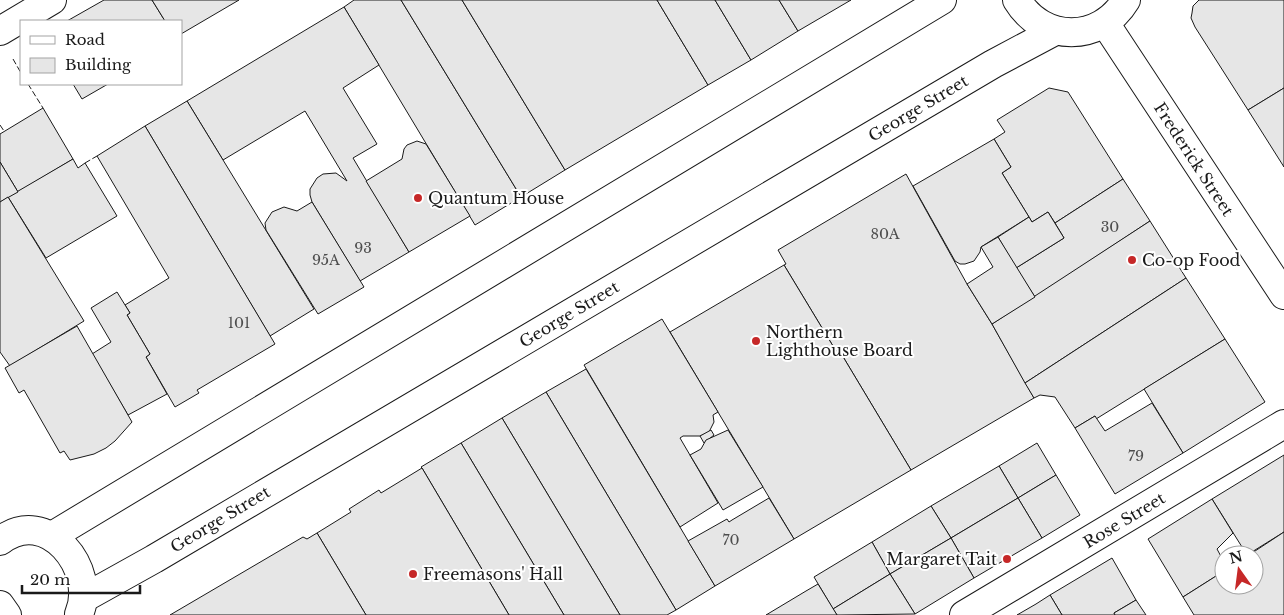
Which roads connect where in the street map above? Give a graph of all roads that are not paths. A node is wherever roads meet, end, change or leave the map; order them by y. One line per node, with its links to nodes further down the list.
1 (52, 0): 7 (street)
2 (942, 0): 11 (street)
3 (1017, 0): 6 (street)
4 (1126, 0): 5 (street)
5 (1105, 23): 6 (street); 8 (street, Frederick Street)
6 (1055, 30): 13 (street, George Street)
7 (0, 31)
8 (1284, 295)
9 (1284, 424): 15 (street, Rose Street)
10 (3, 532): 11 (street)
11 (52, 536): 13 (street, George Street)
12 (0, 605): 14 (street)
13 (81, 606)
14 (7, 615)
15 (964, 615)

